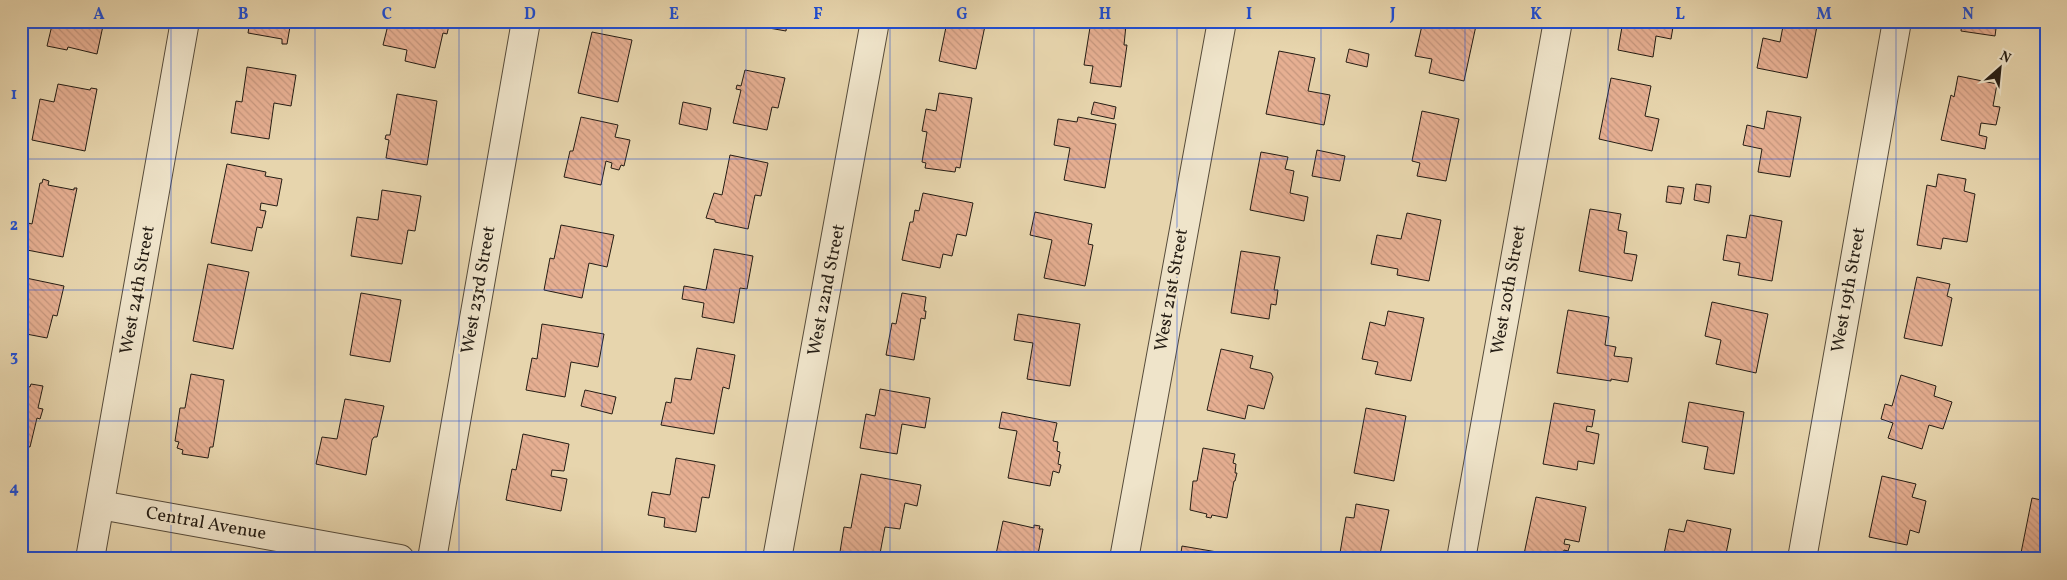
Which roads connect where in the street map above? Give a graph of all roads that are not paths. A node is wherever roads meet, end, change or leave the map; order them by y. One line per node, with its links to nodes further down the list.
1 (185, 21): 7 (street, West 24th Street)
2 (526, 21): 10 (street, West 23rd Street)
3 (875, 21): 11 (street, West 22nd Street)
4 (1222, 21): 12 (street, West 21st Street)
5 (1558, 21): 13 (street, West 20th Street)
6 (1897, 21): 14 (street, West 19th Street)
7 (100, 505): 8 (street, West 24th Street); 9 (street, Central Avenue)
8 (90, 559)
9 (400, 559)
10 (432, 559)
11 (777, 559)
12 (1124, 559)
13 (1461, 559)
14 (1802, 559)

